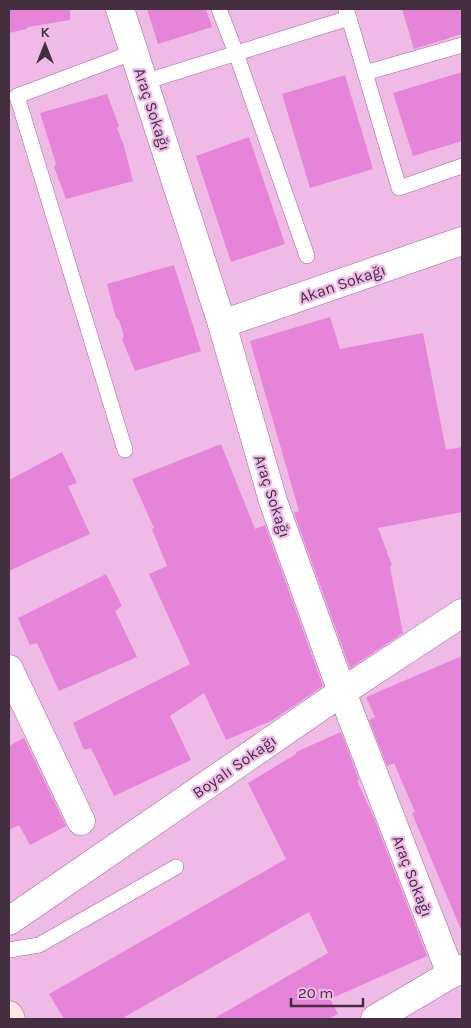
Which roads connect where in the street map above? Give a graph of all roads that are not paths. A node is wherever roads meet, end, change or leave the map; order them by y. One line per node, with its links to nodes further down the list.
1 (120, 9): 5 (street, Araç Sokağı)
2 (219, 9): 6 (lane)
3 (347, 13): 6 (lane); 7 (lane)
4 (462, 45): 7 (lane)
5 (134, 52): 8 (street, Araç Sokağı); 13 (lane)
6 (236, 53): 8 (lane); 11 (lane)
7 (365, 73): 9 (lane)
8 (144, 82): 12 (street, Araç Sokağı)
9 (462, 166)
10 (462, 241): 12 (street, Akan Sokağı)
11 (307, 256)
12 (222, 324): 16 (street, Araç Sokağı)
13 (125, 450)
14 (462, 614): 16 (street, Boyalı Sokağı)
15 (9, 669): 17 (street)
16 (342, 692): 19 (street, Boyalı Sokağı); 21 (street, Araç Sokağı)
17 (81, 821)
18 (176, 867): 20 (lane)
19 (9, 921)
20 (9, 950)
21 (456, 972): 24 (street)
22 (9, 1016): 23 (street)
23 (11, 1019)
24 (375, 1019)

